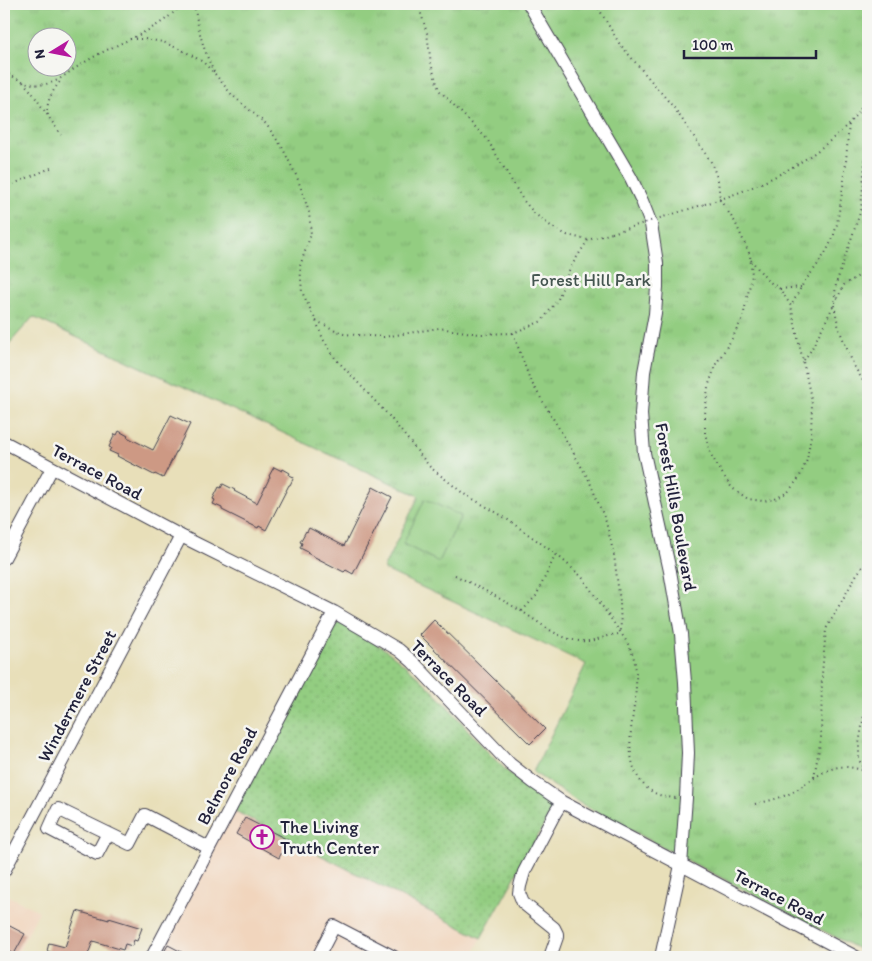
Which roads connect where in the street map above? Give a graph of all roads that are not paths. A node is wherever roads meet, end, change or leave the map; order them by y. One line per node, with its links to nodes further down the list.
1 (529, 4): 10 (street, Forest Hills Boulevard)
2 (4, 442): 3 (street, Terrace Road)
3 (52, 468): 4 (street, Terrace Road); 5 (street)
4 (181, 536): 6 (street, Terrace Road); 11 (street, Windermere Street)
5 (4, 558)
6 (334, 612): 7 (street, Terrace Road); 9 (street, Belmore Road)
7 (562, 802): 10 (street, Terrace Road); 15 (street)
8 (108, 833): 9 (street)
9 (209, 848): 12 (street, Belmore Road)
10 (682, 865): 16 (street, Forest Hills Boulevard); 17 (street, Terrace Road)
11 (4, 871)
12 (152, 957)
13 (318, 957): 14 (street)
14 (394, 957)
15 (550, 957)
16 (660, 957)
17 (856, 957)

